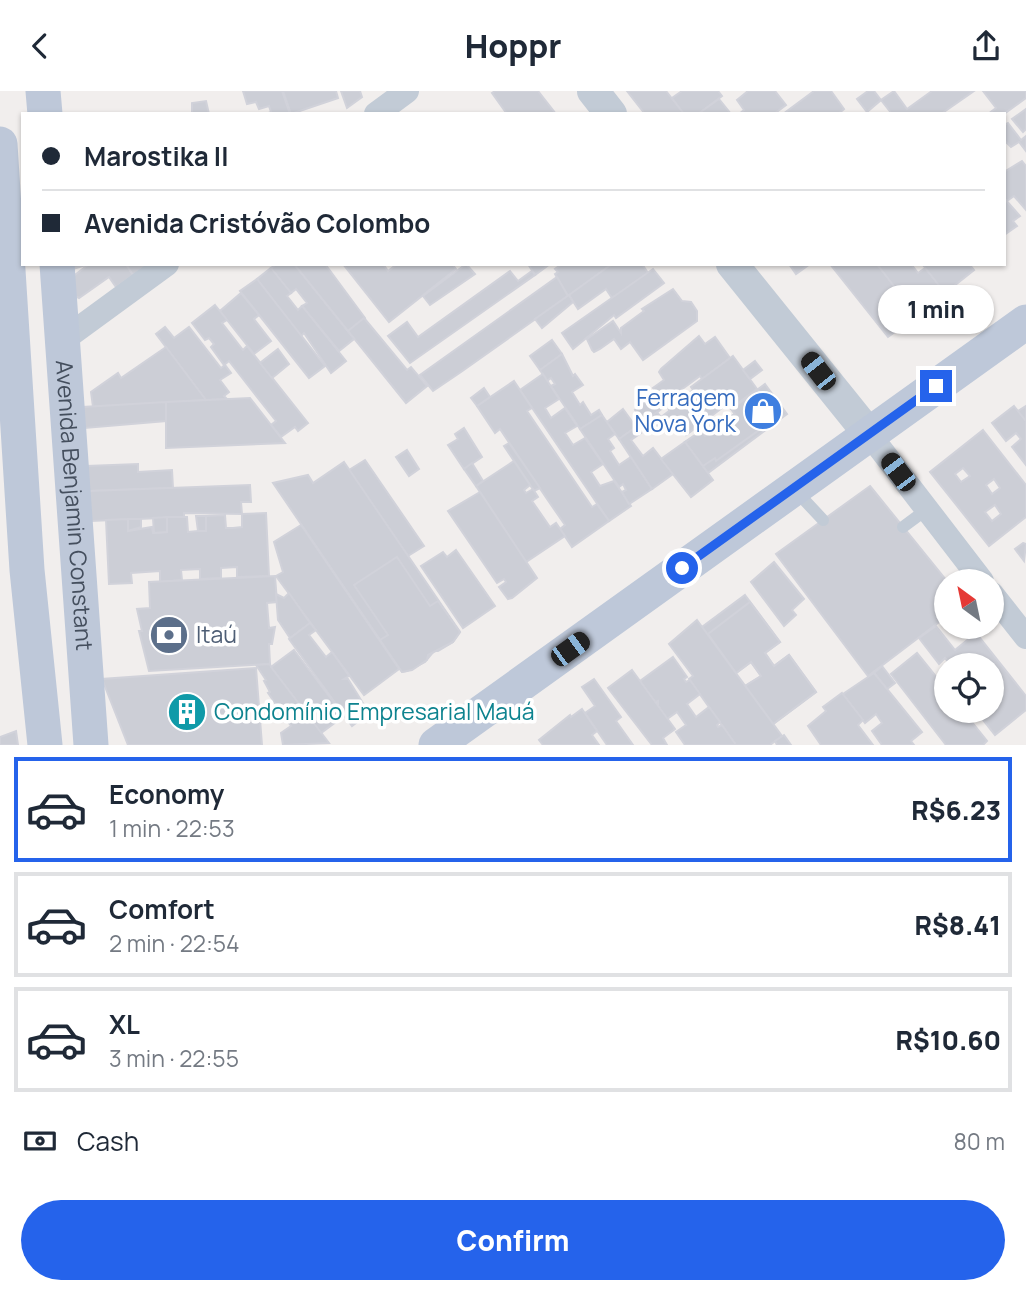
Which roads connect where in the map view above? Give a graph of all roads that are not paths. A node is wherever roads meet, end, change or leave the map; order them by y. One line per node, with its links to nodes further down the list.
1 (43, 91): 4 (main road)
2 (407, 91): 5 (street)
3 (593, 91): 6 (street)
4 (45, 112)
5 (379, 112)
6 (609, 112)
7 (0, 144): 21 (main road)
8 (57, 266): 12 (main road, Avenida Benjamin Constant)
9 (164, 266): 12 (street)
10 (734, 266): 13 (street)
11 (1026, 321): 13 (main road)
12 (63, 340): 22 (main road, Avenida Benjamin Constant)
13 (869, 435): 14 (main road); 15 (street)
14 (794, 488): 16 (lane); 23 (main road)
15 (926, 510): 17 (lane); 18 (street)
16 (823, 520)
17 (903, 527)
18 (973, 569)
19 (1004, 609): 20 (street)
20 (1026, 637)
21 (45, 744)
22 (91, 744)
23 (436, 744)

